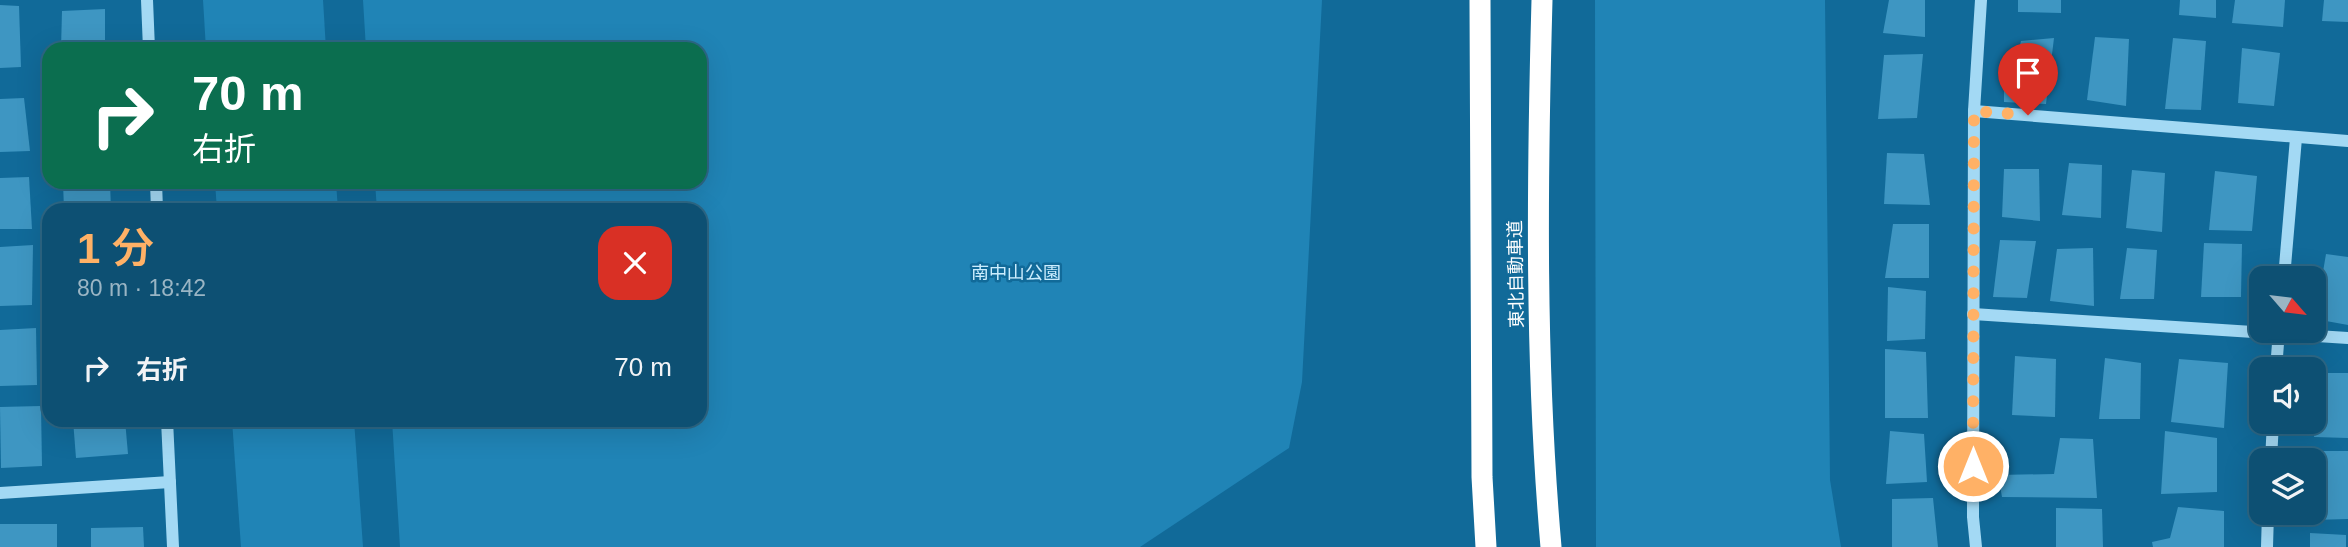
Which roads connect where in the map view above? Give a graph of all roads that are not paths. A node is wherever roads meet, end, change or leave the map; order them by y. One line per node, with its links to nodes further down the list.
1 (147, 0): 5 (street)
2 (1480, 0): 19 (highway, 東北自動車道)
3 (1542, 0): 20 (highway, 東北自動車道)
4 (1981, 0): 6 (street)
5 (149, 42)
6 (1974, 111): 7 (street); 10 (street)
7 (2296, 138): 8 (street); 9 (street)
8 (2348, 141)
9 (2285, 266)
10 (1973, 314): 11 (street); 21 (street)
11 (2249, 330)
12 (2326, 336): 13 (street)
13 (2348, 338)
14 (167, 427): 15 (street)
15 (170, 482): 16 (street); 18 (street)
16 (0, 493)
17 (2268, 525): 22 (street)
18 (173, 547)
19 (1486, 547)
20 (1550, 547)
21 (1976, 547)
22 (2267, 547)

